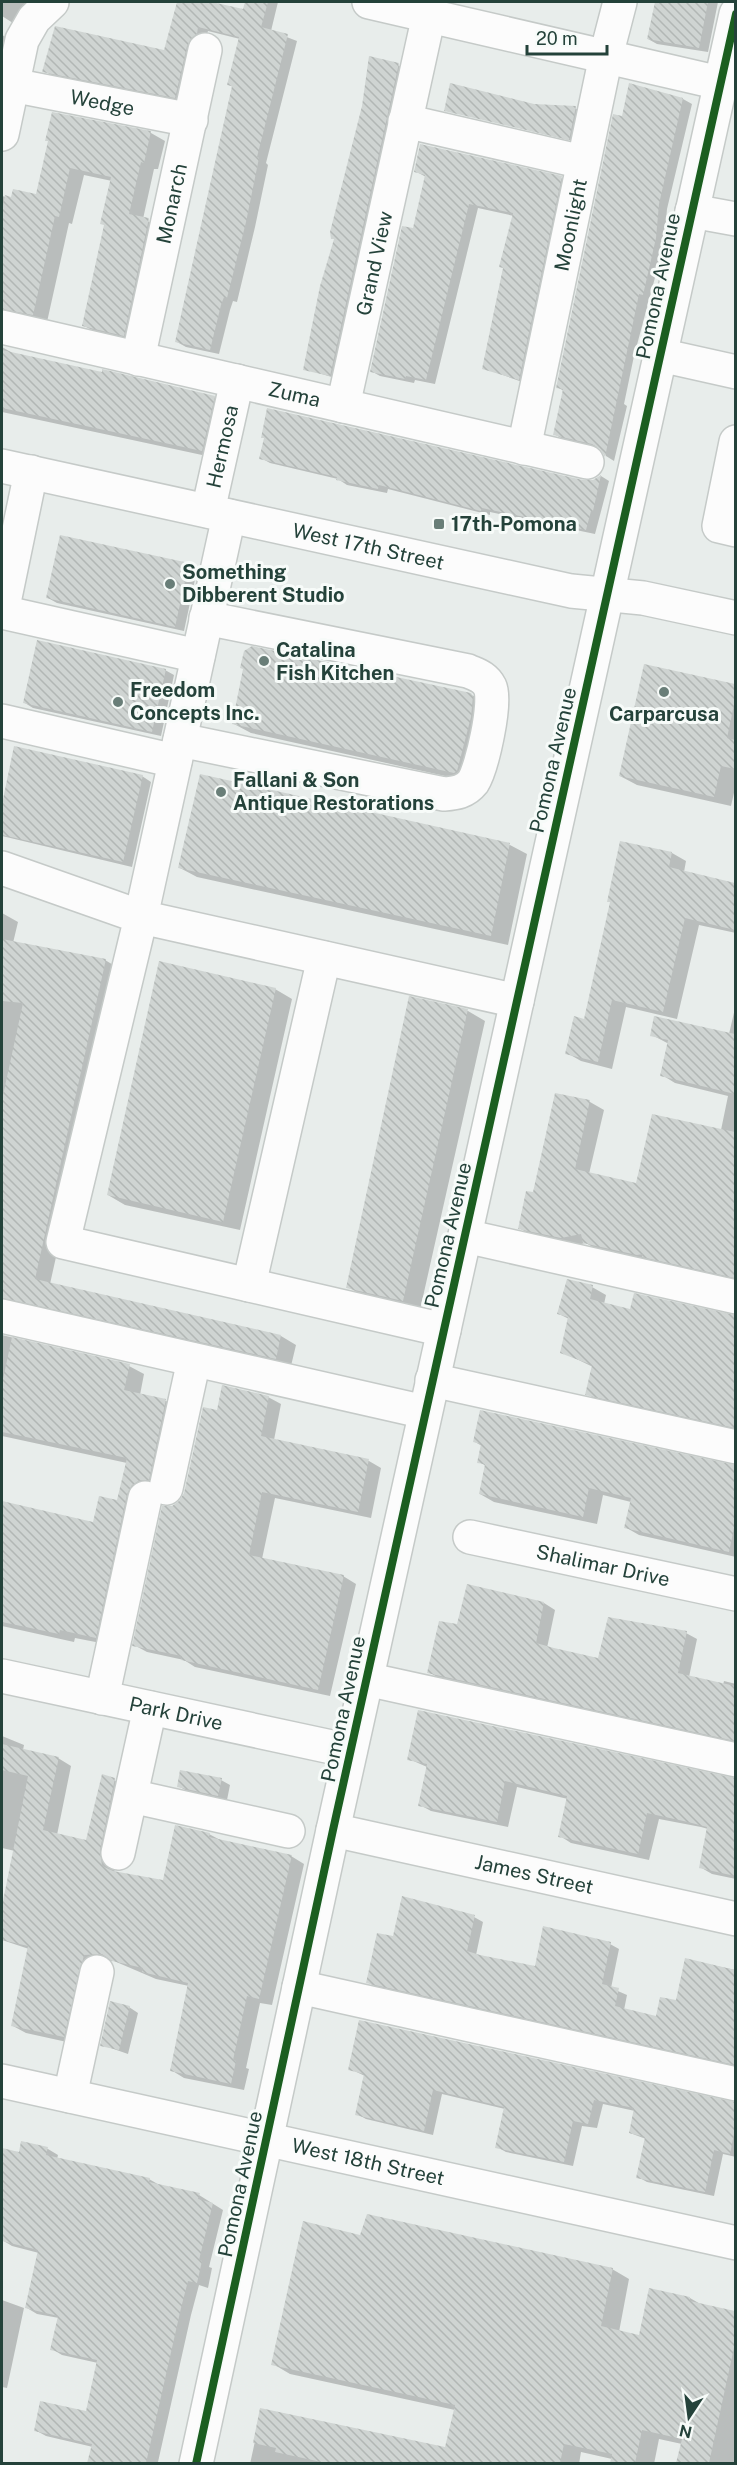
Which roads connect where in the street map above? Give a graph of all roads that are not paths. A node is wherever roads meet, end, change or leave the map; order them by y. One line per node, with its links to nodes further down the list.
1 (52, 2): 9 (street)
2 (369, 2): 5 (street)
3 (620, 2): 7 (street, Moonlight)
4 (735, 14): 8 (street, Pomona Avenue)
5 (429, 15): 7 (street); 11 (street, Grand View)
6 (205, 50): 10 (street, Monarch)
7 (606, 56): 8 (street); 13 (street, Moonlight)
8 (727, 72): 14 (street, Pomona Avenue)
9 (12, 85): 10 (street, Wedge); 12 (street)
10 (190, 120): 18 (street, Monarch)
11 (405, 121): 13 (street); 21 (street, Grand View)
12 (2, 134)
13 (584, 162): 23 (street, Moonlight)
14 (692, 211): 15 (street); 17 (street, Pomona Avenue)
15 (735, 219)
16 (2, 327): 18 (street, Zuma)
17 (660, 355): 19 (street); 28 (street, Pomona Avenue)
18 (138, 358): 20 (street, Zuma)
19 (735, 372)
20 (237, 381): 21 (street, Zuma); 26 (street, Hermosa)
21 (342, 406): 23 (street, Zuma)
22 (735, 442): 27 (street)
23 (524, 448): 24 (street, Zuma)
24 (587, 462)
25 (16, 469): 26 (street, West 17th Street); 29 (street)
26 (218, 513): 28 (street, West 17th Street); 30 (street, Hermosa)
27 (735, 530)
28 (606, 595): 31 (street, West 17th Street); 38 (street, Pomona Avenue)
29 (2, 612): 32 (street)
30 (207, 618): 32 (street, Hermosa); 34 (street)
31 (735, 618)
32 (198, 656): 34 (street, Hermosa)
33 (2, 721): 34 (street)
34 (177, 751): 36 (street, Hermosa)
35 (2, 868): 36 (street)
36 (141, 917): 37 (street); 40 (street, Hermosa)
37 (324, 958): 38 (street); 40 (street)
38 (517, 1001): 39 (street, Pomona Avenue)
39 (465, 1236): 41 (street); 43 (street, Pomona Avenue)
40 (249, 1285): 43 (street)
41 (735, 1297)
42 (2, 1316): 44 (street)
43 (444, 1330): 45 (street, Pomona Avenue)
44 (194, 1360): 46 (street); 52 (street)
45 (432, 1380): 46 (street, Pomona Avenue); 47 (street)
46 (425, 1412): 51 (street, Pomona Avenue)
47 (735, 1447)
48 (470, 1537): 49 (street, Shalimar Drive)
49 (735, 1594)
50 (2, 1676): 52 (street, Park Drive)
51 (366, 1679): 54 (street, Pomona Avenue); 55 (street)
52 (102, 1698): 53 (street, Park Drive)
53 (150, 1708): 54 (street, Park Drive); 56 (street)
54 (350, 1751): 57 (street, Pomona Avenue)
55 (735, 1760)
56 (131, 1796): 58 (street); 59 (street)
57 (333, 1830): 60 (street, James Street); 62 (street, Pomona Avenue)
58 (288, 1831)
59 (118, 1853)
60 (735, 1919)
61 (97, 1972): 65 (street)
62 (299, 1987): 64 (street); 66 (street, Pomona Avenue)
63 (2, 2081): 65 (street, West 18th Street)
64 (735, 2084)
65 (70, 2096): 66 (street, West 18th Street)
66 (267, 2139): 67 (street, West 18th Street); 68 (street, Pomona Avenue)
67 (735, 2242)
68 (196, 2463)

